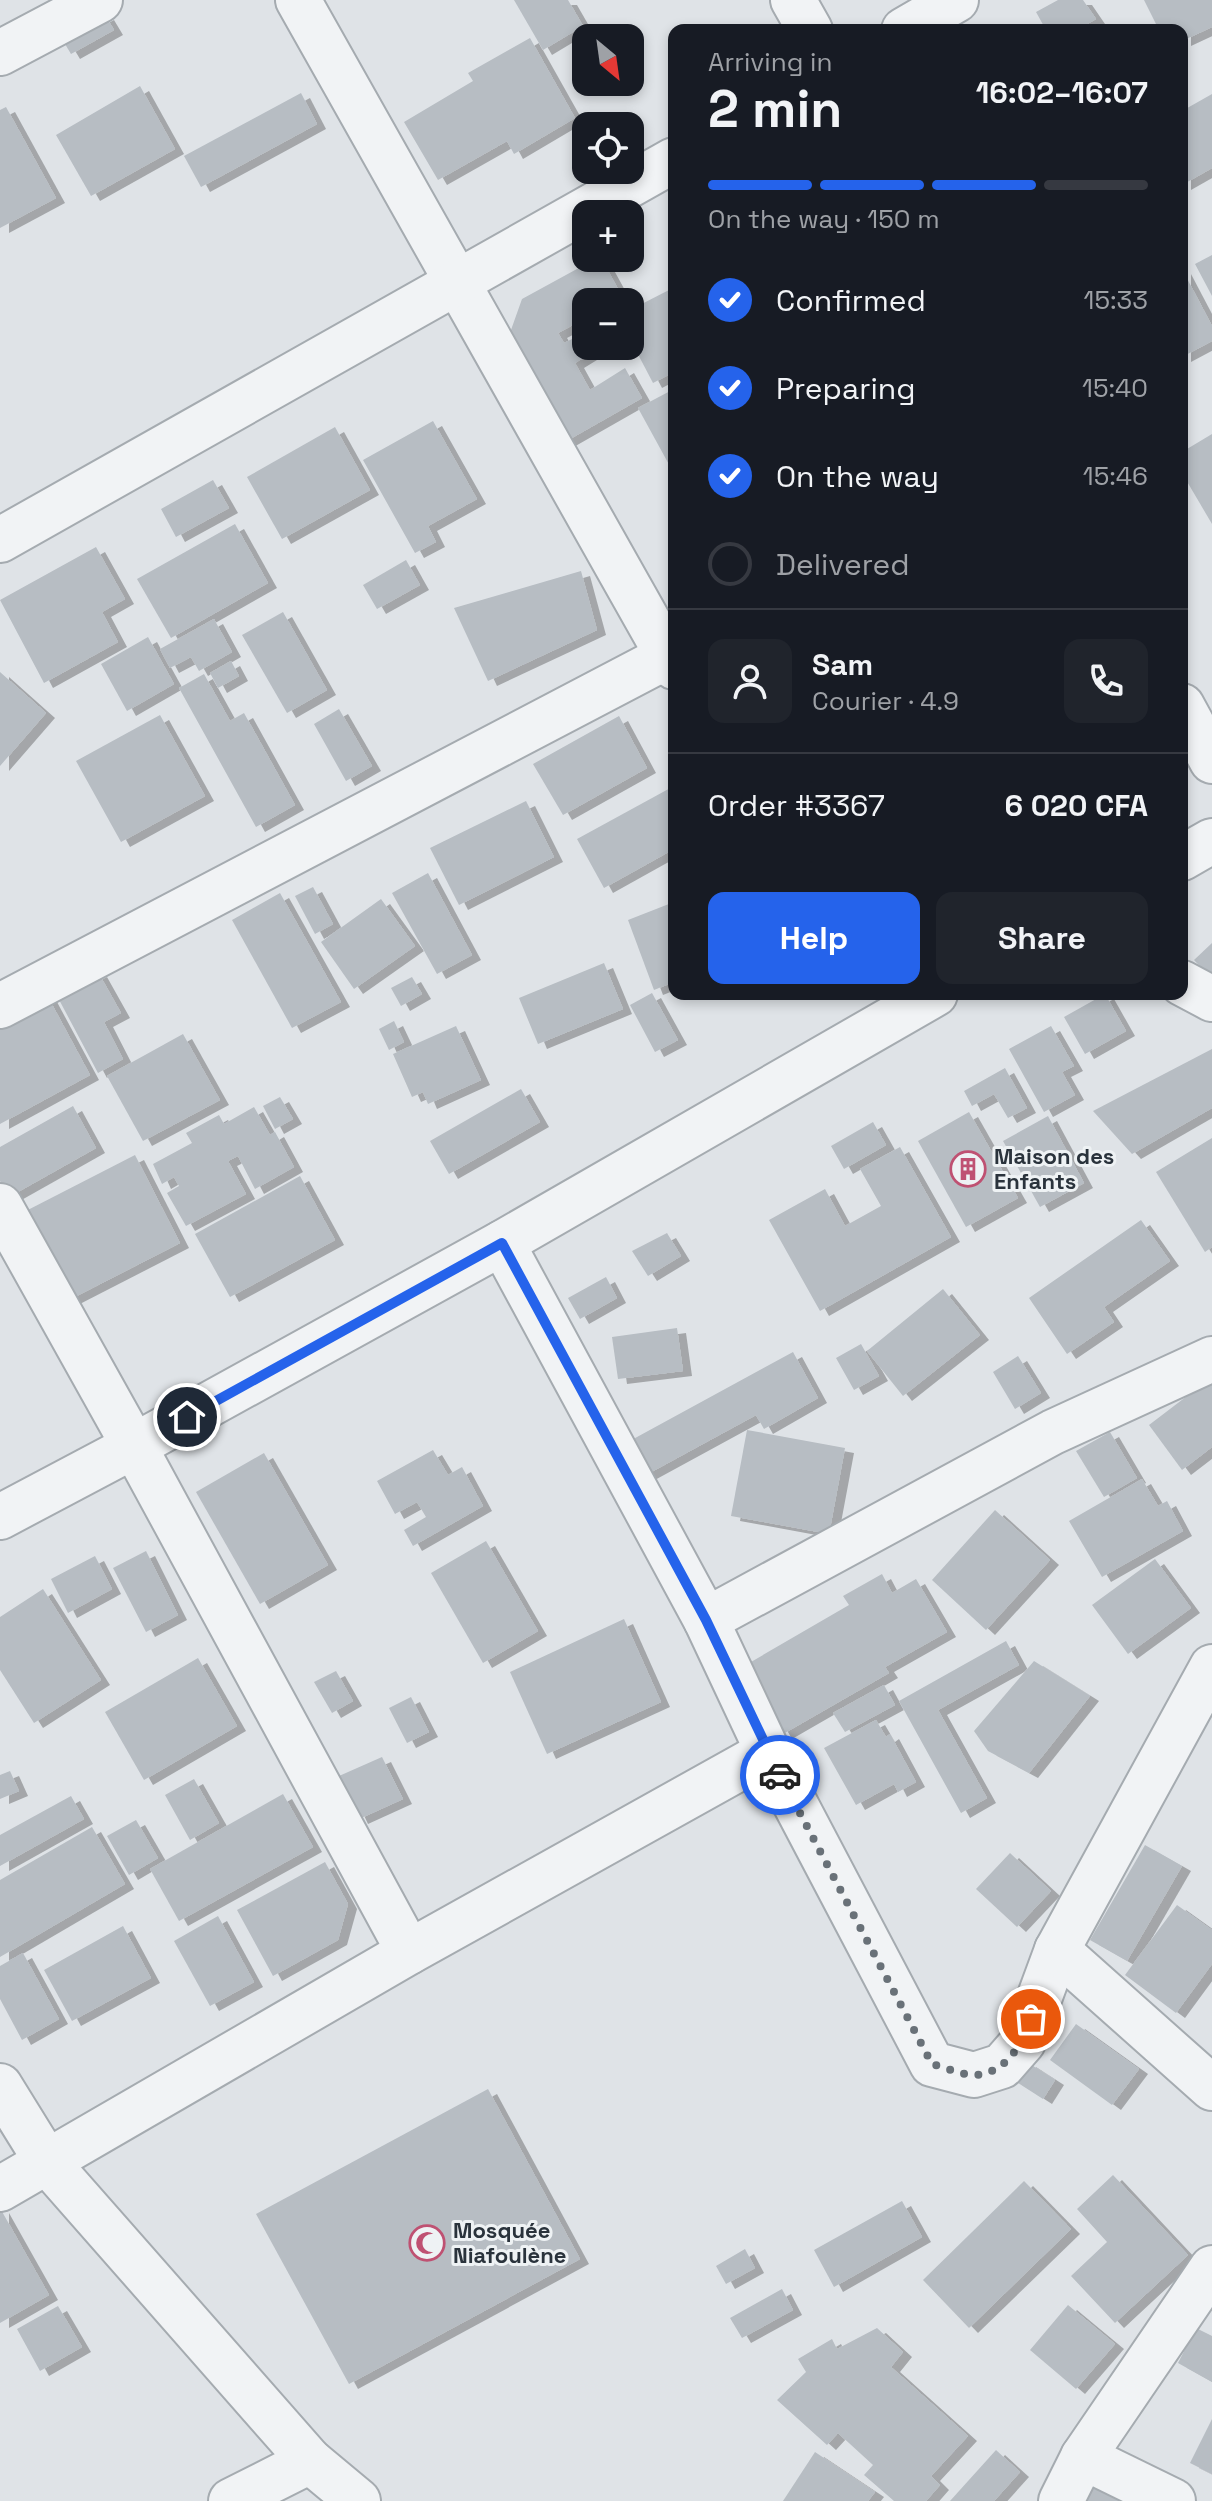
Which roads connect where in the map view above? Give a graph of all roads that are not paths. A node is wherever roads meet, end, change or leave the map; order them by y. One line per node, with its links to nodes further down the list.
1 (100, 0): 7 (street)
2 (298, 0): 9 (street)
3 (793, 0): 5 (street)
4 (956, 0): 6 (street)
5 (807, 24)
6 (914, 24)
7 (0, 53)
8 (668, 163): 9 (street)
9 (457, 283): 10 (street); 11 (street)
10 (0, 540)
11 (668, 656)
12 (668, 663): 20 (street)
13 (1188, 717): 14 (street)
14 (1212, 761)
15 (1212, 841): 16 (street)
16 (1188, 855)
17 (1188, 986): 18 (street)
18 (1212, 999)
19 (909, 1000): 21 (street)
20 (0, 1006)
21 (874, 1008): 23 (street)
22 (0, 1206): 25 (street)
23 (502, 1243): 25 (street); 27 (street)
24 (1212, 1359): 27 (street)
25 (134, 1446): 26 (street); 31 (street)
26 (0, 1517)
27 (706, 1620): 29 (street)
28 (1208, 1682): 30 (street)
29 (768, 1752): 30 (street); 31 (street)
30 (1057, 1950): 33 (street)
31 (409, 1952): 34 (street)
32 (0, 2086): 34 (street)
33 (1212, 2088)
34 (47, 2162): 35 (street); 38 (street)
35 (0, 2189)
36 (1212, 2268): 37 (street)
37 (1083, 2457): 41 (street); 42 (street)
38 (310, 2461): 39 (street); 40 (street)
39 (231, 2501)
40 (358, 2501)
41 (1061, 2501)
42 (1173, 2501)

